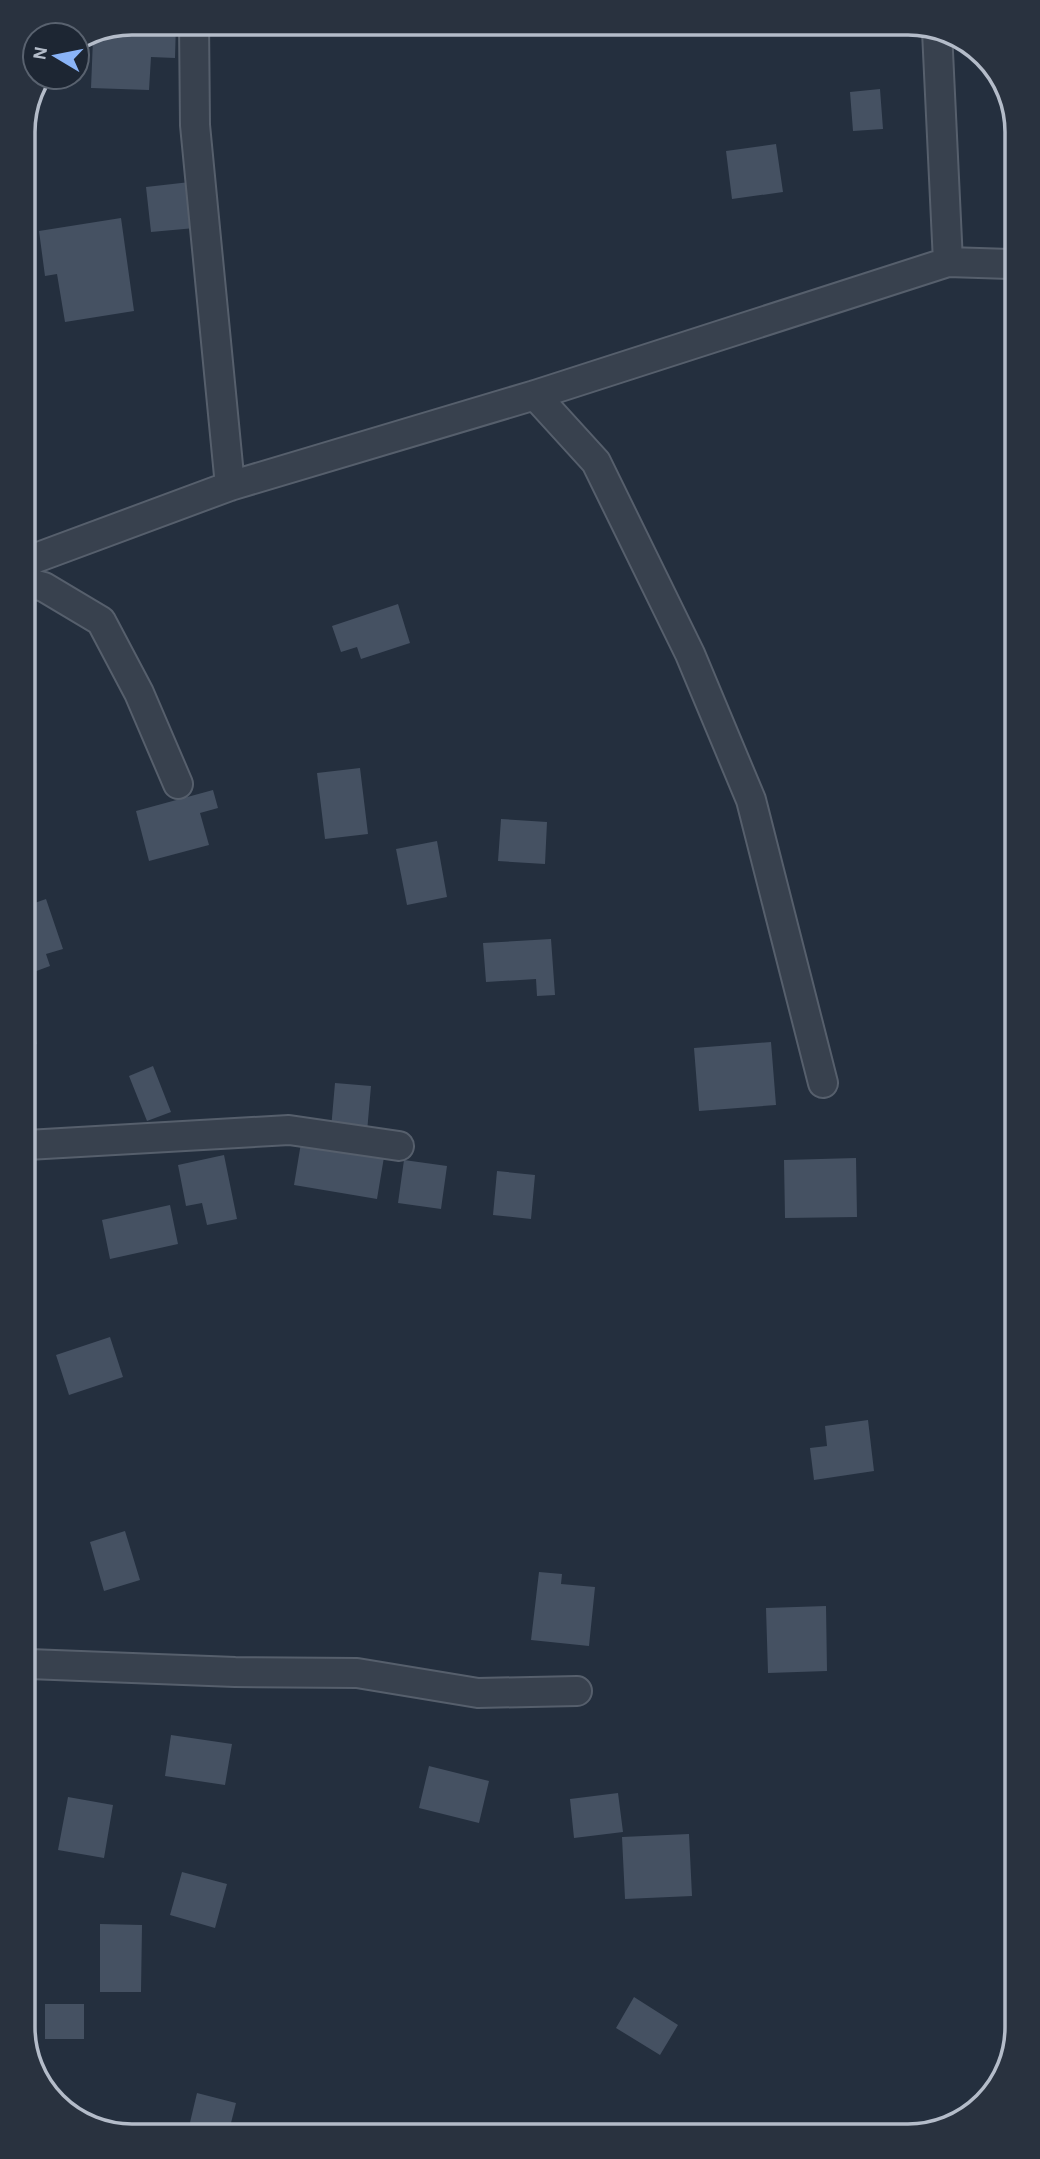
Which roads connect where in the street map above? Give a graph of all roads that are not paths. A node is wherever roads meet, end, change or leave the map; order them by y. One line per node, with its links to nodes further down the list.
1 (194, 35): 6 (street)
2 (937, 39): 3 (street)
3 (948, 262): 4 (street); 5 (street)
4 (1005, 264)
5 (535, 394): 6 (street); 10 (street)
6 (230, 486): 7 (street)
7 (35, 558)
8 (35, 585): 9 (street)
9 (178, 784)
10 (823, 1083)
11 (35, 1145): 12 (street)
12 (399, 1146)
13 (35, 1664): 14 (street)
14 (577, 1691)

